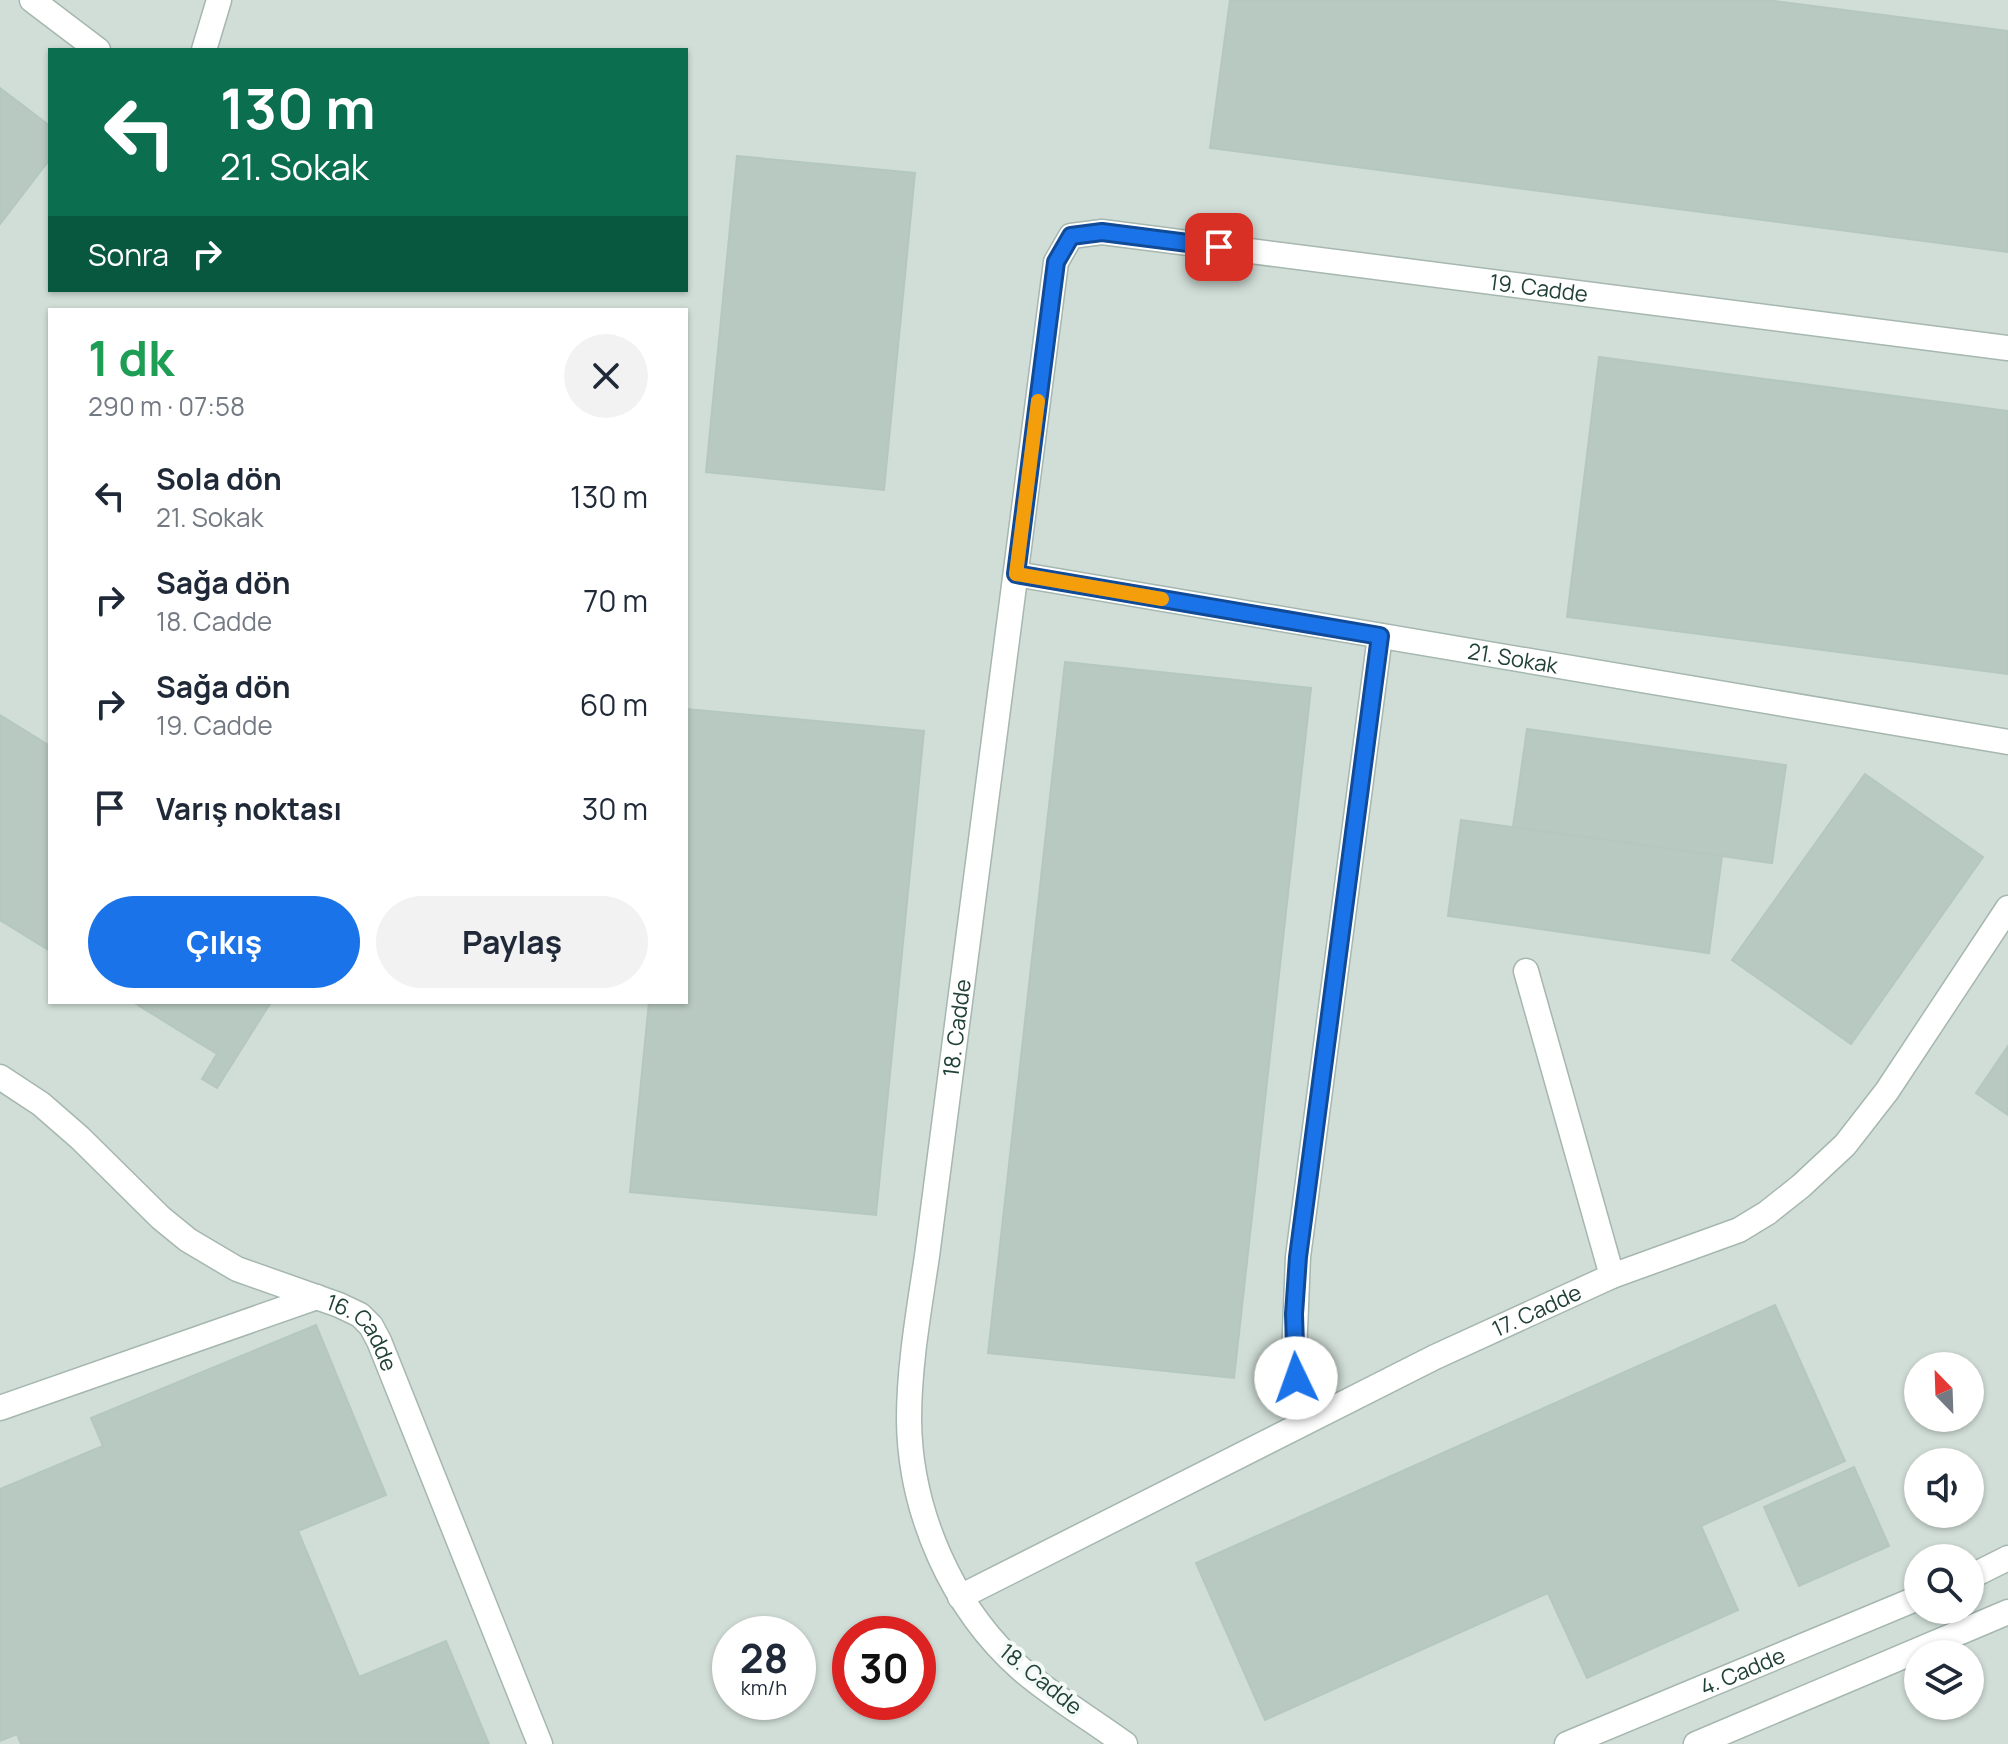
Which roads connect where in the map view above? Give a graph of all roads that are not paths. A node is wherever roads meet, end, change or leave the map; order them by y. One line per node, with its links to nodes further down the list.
1 (219, 0): 4 (street)
2 (39, 2): 3 (street)
3 (96, 48)
4 (205, 48)
5 (1071, 236): 6 (street, 19. Cadde); 7 (street, 18. Cadde)
6 (2008, 348)
7 (1016, 574): 8 (street, 21. Sokak); 19 (street, 18. Cadde)
8 (1380, 636): 9 (street, 21. Sokak); 16 (street)
9 (2008, 742)
10 (2008, 908): 13 (street, 17. Cadde)
11 (1526, 971): 13 (street)
12 (0, 1077): 14 (street, 16. Cadde)
13 (1612, 1276): 16 (street, 17. Cadde)
14 (317, 1297): 15 (street); 22 (street, 16. Cadde)
15 (0, 1408)
16 (1301, 1422): 19 (street, 17. Cadde)
17 (2008, 1558): 18 (street)
18 (1984, 1570)
19 (960, 1597): 23 (street, 18. Cadde)
20 (1904, 1604): 24 (street, 4. Cadde)
21 (2008, 1612): 25 (street)
22 (540, 1744)
23 (1125, 1744)
24 (1567, 1744)
25 (1696, 1744)

